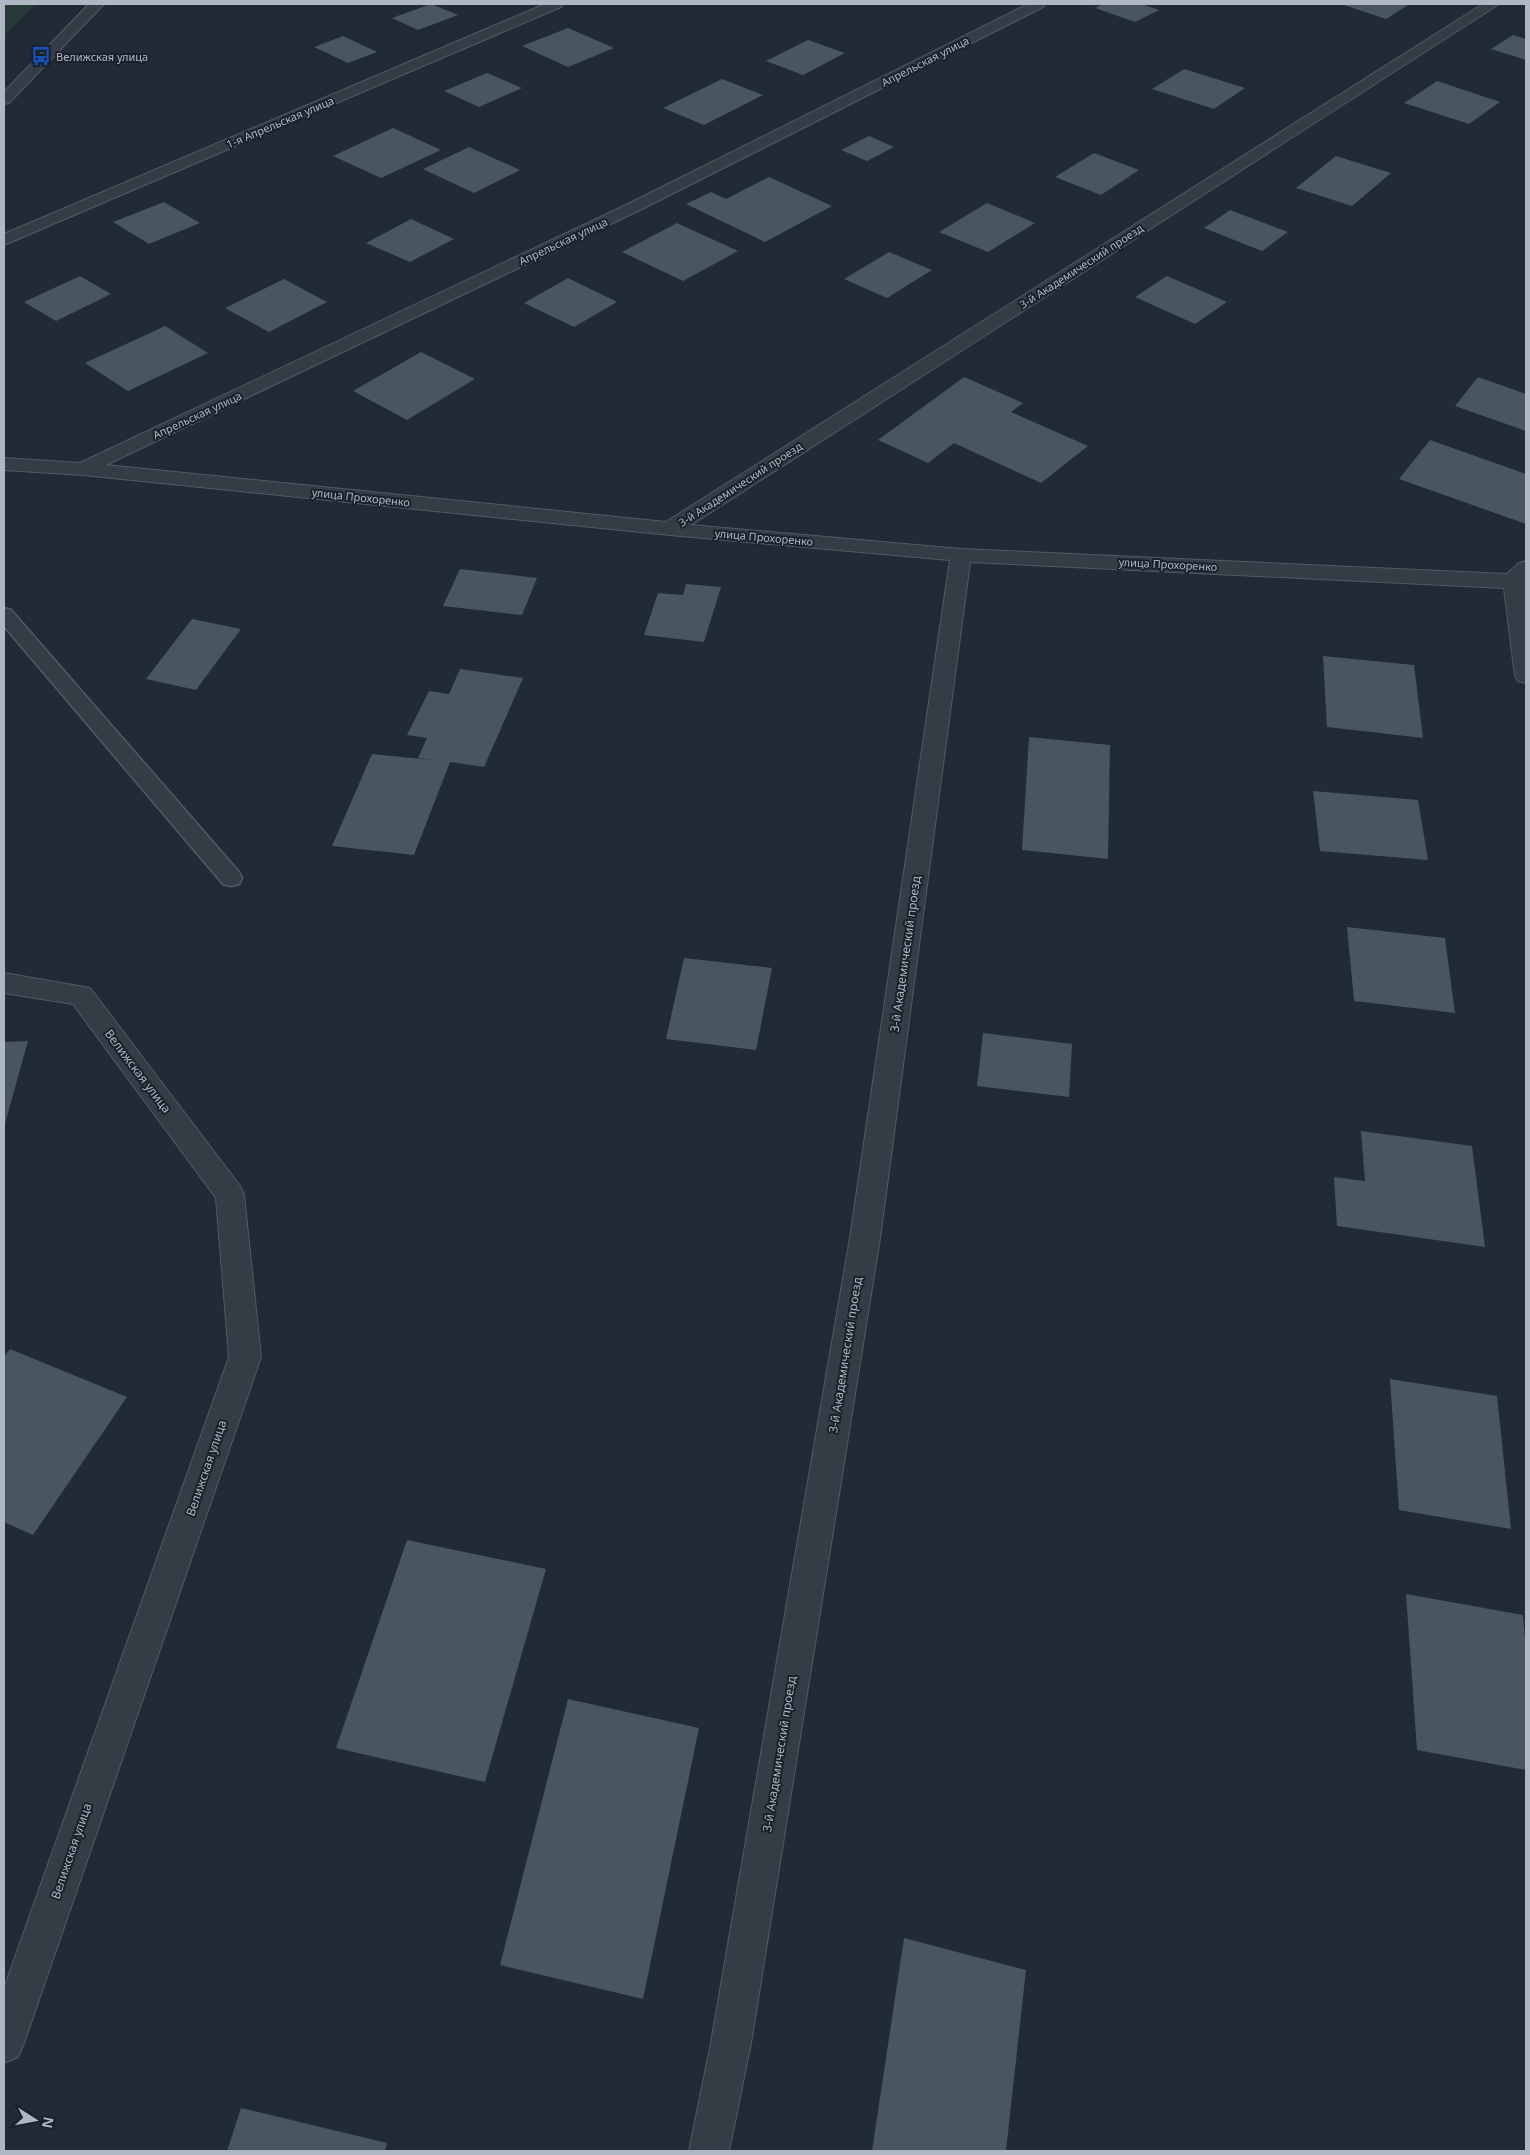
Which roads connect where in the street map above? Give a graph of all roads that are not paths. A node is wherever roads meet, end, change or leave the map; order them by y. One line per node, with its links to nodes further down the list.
1 (97, 4): 5 (street)
2 (556, 4): 6 (street, 1-я Апрельская улица)
3 (1038, 4): 8 (street, Апрельская улица)
4 (1492, 4): 9 (street, 3-й Академический проезд)
5 (4, 100)
6 (4, 240)
7 (4, 464): 8 (street, улица Прохоренко)
8 (83, 469): 9 (street, улица Прохоренко)
9 (670, 529): 10 (street, улица Прохоренко)
10 (961, 555): 11 (street, улица Прохоренко); 17 (street, 3-й Академический проезд)
11 (1522, 577): 13 (street)
12 (4, 614): 14 (lane)
13 (1526, 676)
14 (231, 878)
15 (4, 983): 16 (street, Велижская улица)
16 (4, 2043)
17 (709, 2151)

